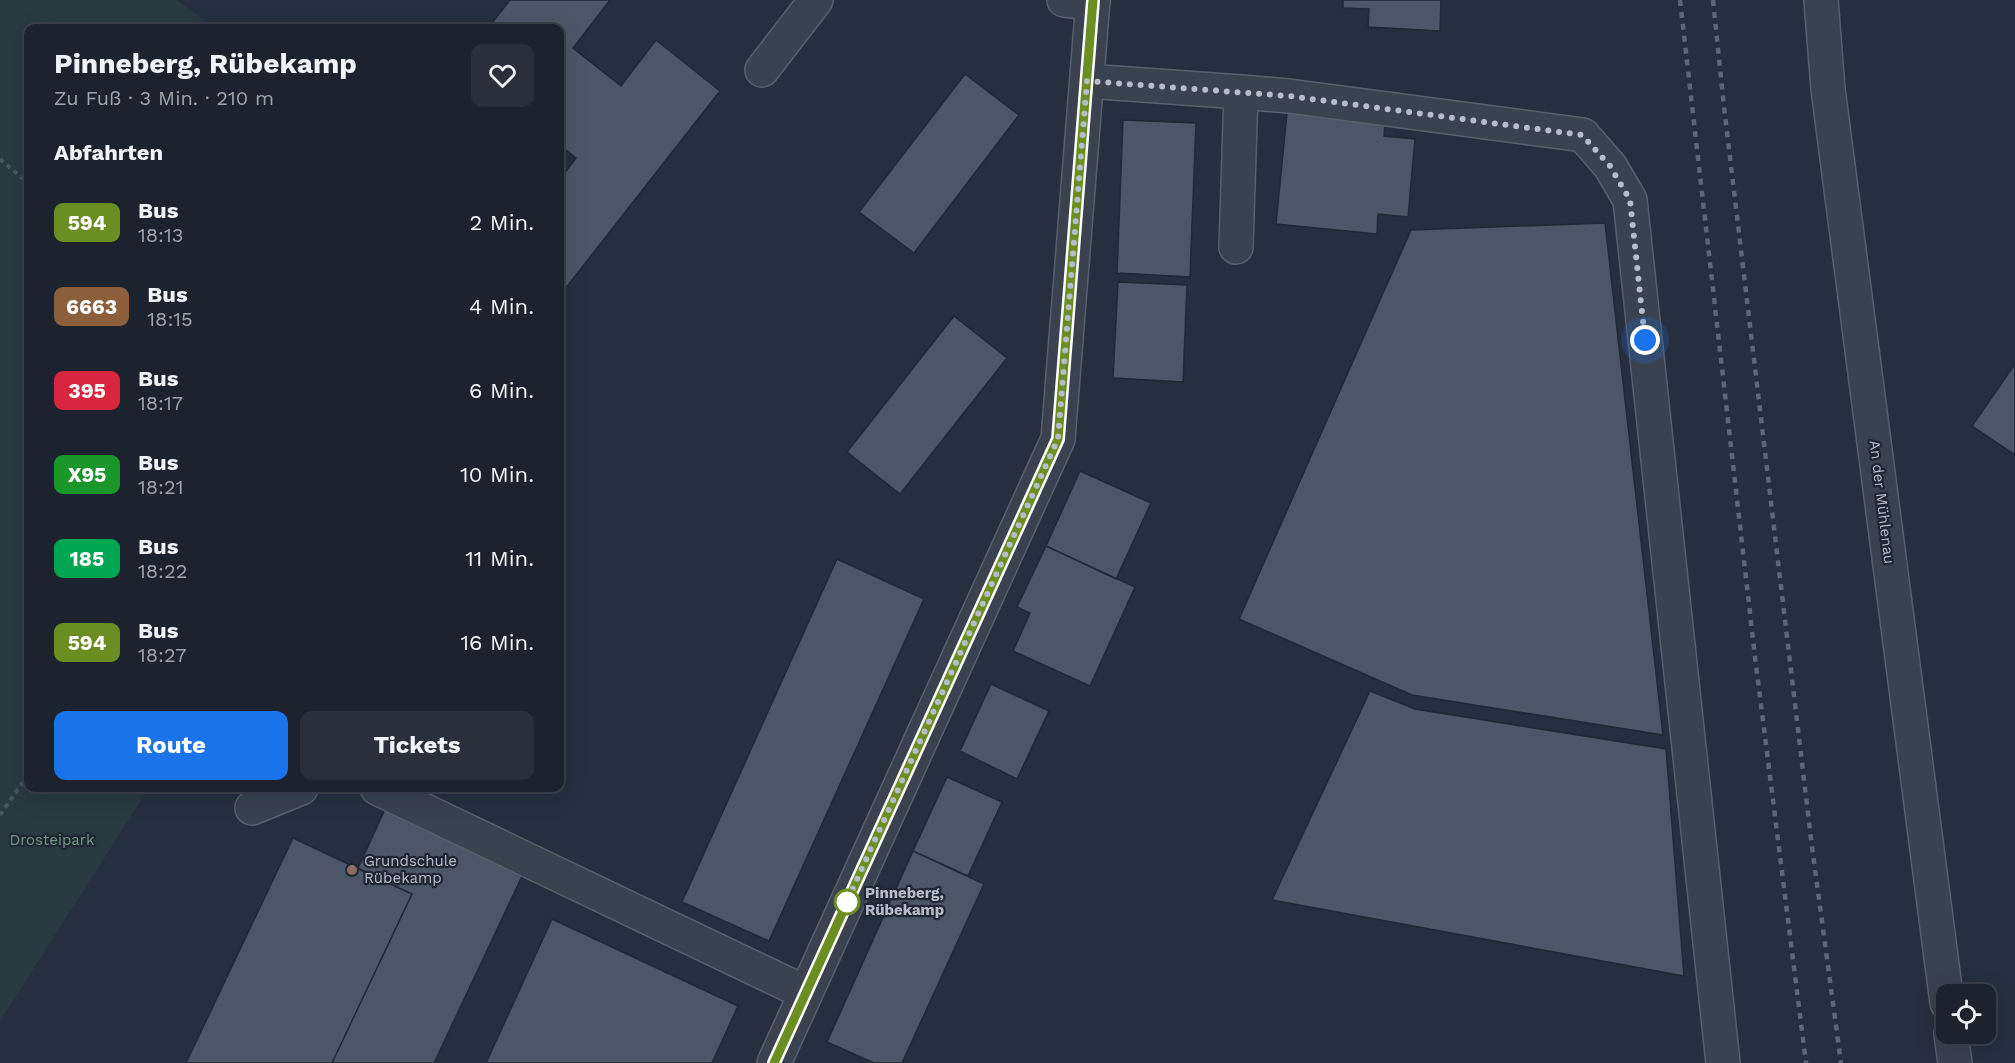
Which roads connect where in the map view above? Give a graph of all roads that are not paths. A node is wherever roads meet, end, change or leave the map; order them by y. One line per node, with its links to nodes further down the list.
1 (816, 0): 4 (street)
2 (1821, 0): 11 (street, An der Mühlenau)
3 (1083, 1): 5 (street)
4 (762, 70)
5 (1087, 81): 6 (street); 12 (street)
6 (1241, 92): 7 (street); 15 (street)
7 (1236, 247)
8 (291, 792): 10 (street)
9 (385, 792): 12 (street)
10 (252, 808)
11 (1945, 984)
12 (806, 993): 14 (street)
13 (1952, 1044): 16 (street)
14 (774, 1063)
15 (1723, 1063)
16 (1955, 1063)

